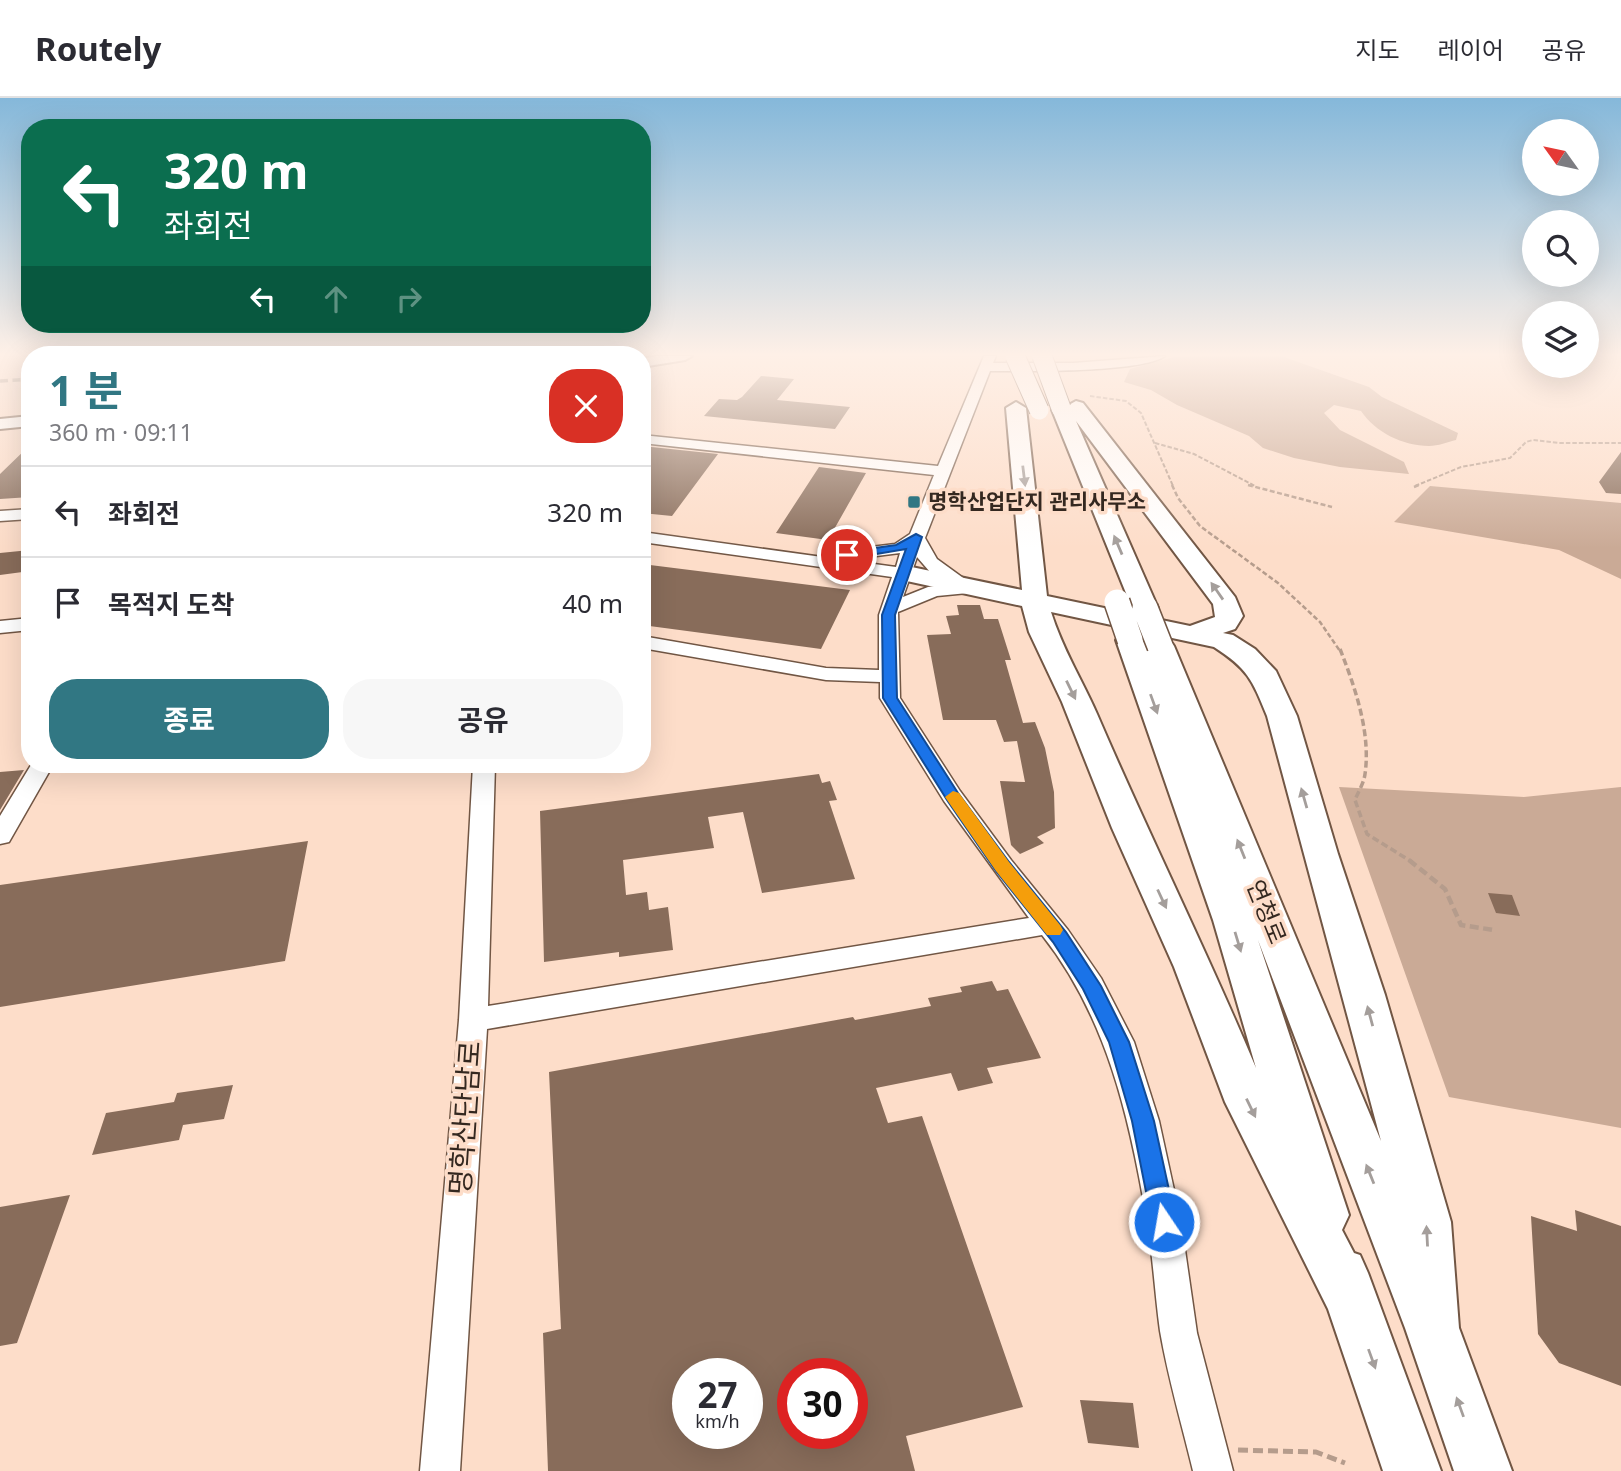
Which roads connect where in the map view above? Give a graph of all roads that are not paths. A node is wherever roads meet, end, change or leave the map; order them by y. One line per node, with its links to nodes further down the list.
1 (964, 420): 9 (street)
2 (1054, 420): 16 (highway, one-way to 16)
3 (1058, 420): 10 (highway)
4 (1062, 420): 24 (highway, 연청로, one-way to 4)
5 (1068, 420): 24 (highway, one-way to 5)
6 (21, 422): 7 (main road)
7 (0, 424)
8 (651, 440): 9 (street)
9 (943, 471): 13 (street)
10 (1065, 474)
11 (21, 515): 12 (street)
12 (0, 516)
13 (916, 537): 15 (street); 17 (street); 19 (street)
14 (651, 538): 15 (street)
15 (807, 560): 17 (street); 20 (street)
16 (1032, 562): 19 (highway); 21 (highway)
17 (902, 573): 19 (highway); 20 (street)
18 (1107, 576): 24 (highway, 연청로, bridge)
19 (968, 588): 20 (street); 21 (highway)
20 (891, 605): 26 (street)
21 (1038, 616): 24 (highway); 32 (highway, one-way to 32)
22 (21, 625): 23 (street)
23 (0, 627)
24 (1157, 632): 32 (highway, 연청로, one-way to 32); 33 (highway, 연청로, one-way to 24); 33 (highway, one-way to 24)
25 (651, 644): 26 (street)
26 (889, 676): 30 (street)
27 (37, 773): 29 (street)
28 (484, 773): 31 (street, 명학산단남로)
29 (0, 836)
30 (1049, 924): 31 (street); 34 (street)
31 (473, 1020): 35 (street, 명학산단남로)
32 (1349, 1295): 36 (highway, 연청로, one-way to 36)
33 (1432, 1328): 37 (highway, 연청로, one-way to 33)
34 (1210, 1460)
35 (440, 1471)
36 (1412, 1471)
37 (1483, 1471)

